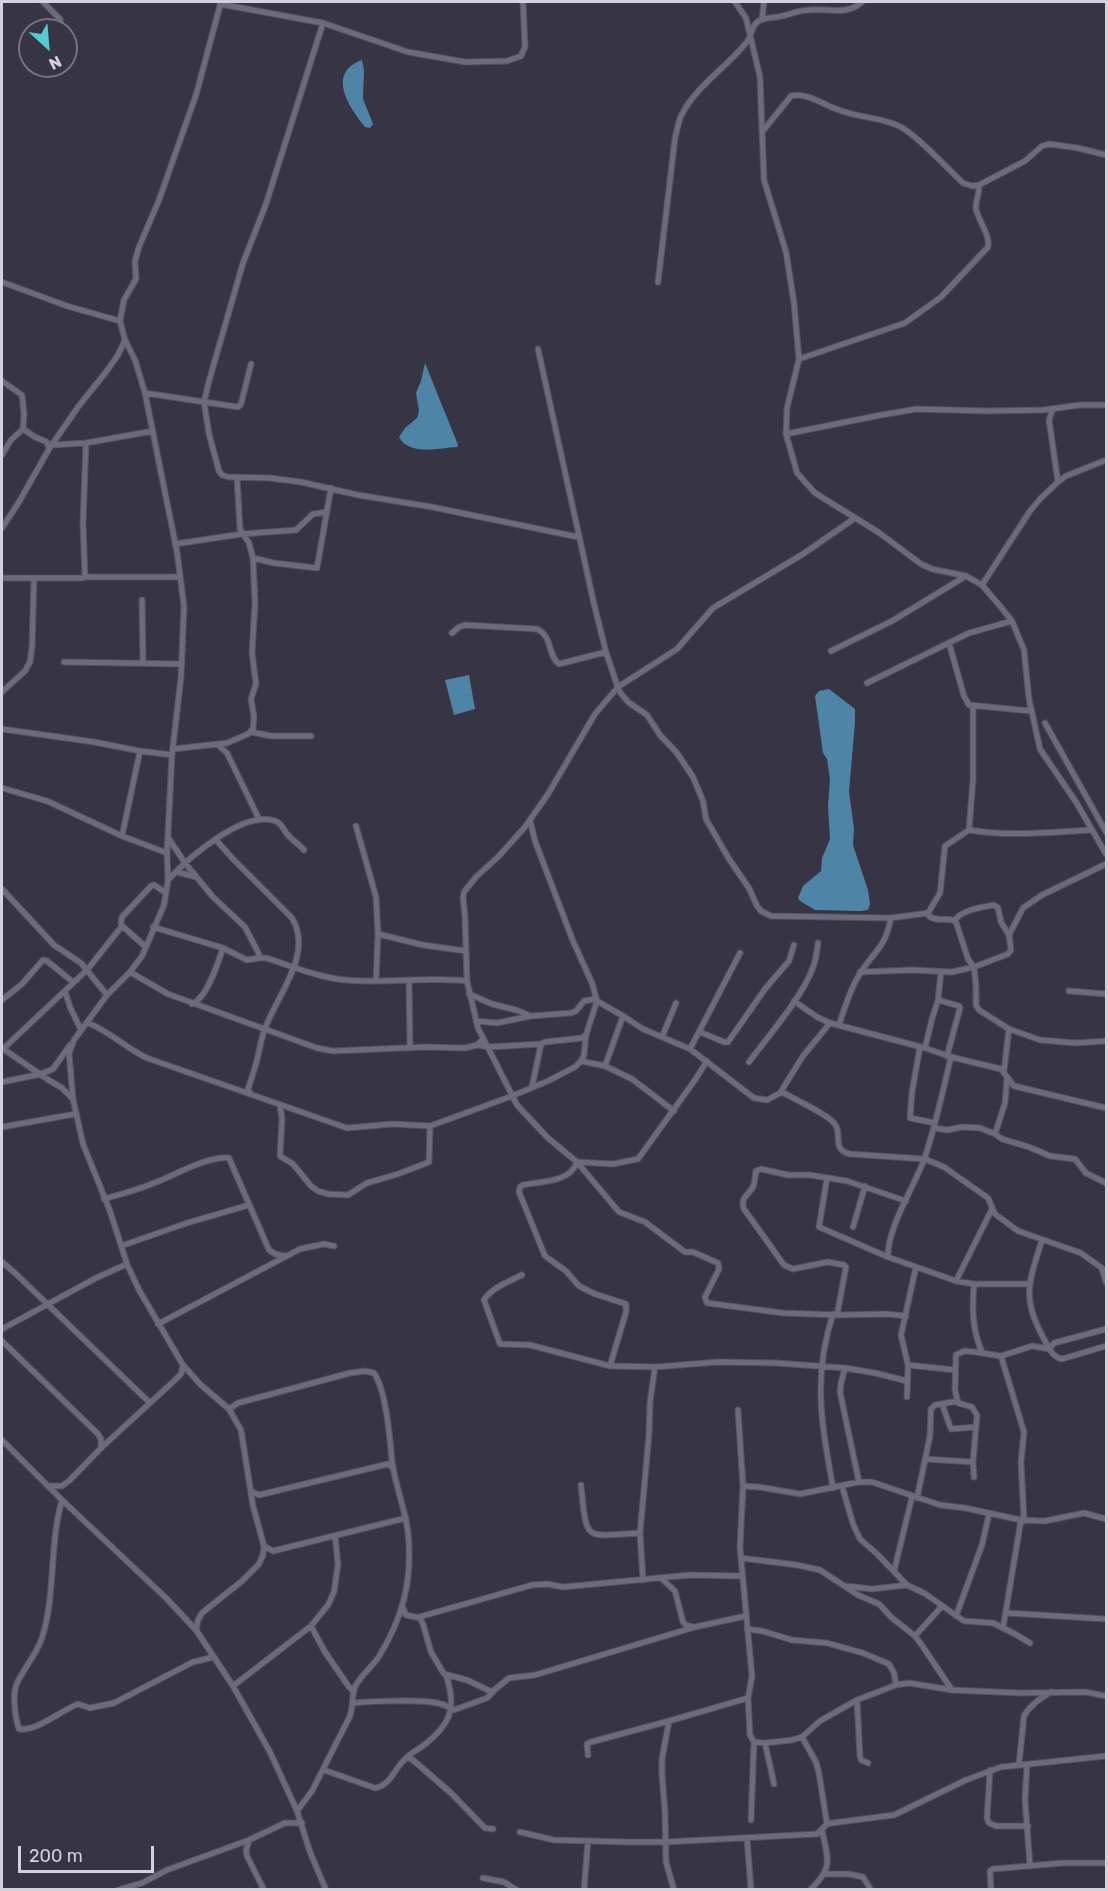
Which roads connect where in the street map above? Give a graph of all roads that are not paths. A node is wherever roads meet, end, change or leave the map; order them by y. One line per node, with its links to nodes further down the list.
1 (44, 2): 7 (street)
2 (523, 2): 9 (street)
3 (735, 2): 10 (street)
4 (764, 2): 8 (street)
5 (862, 2): 8 (street)
6 (221, 3): 9 (street); 16 (street)
7 (59, 18)
8 (762, 19): 10 (street)
9 (323, 23): 23 (street)
10 (751, 37): 11 (street); 15 (street)
11 (762, 132): 13 (street); 19 (street)
12 (1107, 155): 13 (street)
13 (979, 185): 19 (street)
14 (2, 282): 16 (street)
15 (658, 282)
16 (120, 321): 17 (street)
17 (125, 340): 22 (street); 30 (street)
18 (538, 349): 40 (street)
19 (799, 359): 28 (street)
20 (251, 364): 23 (street)
21 (2, 381): 26 (street)
22 (145, 393): 23 (street); 27 (street)
23 (204, 402): 33 (street)
24 (1107, 405): 25 (street)
25 (1053, 409): 28 (street); 34 (street)
26 (23, 429): 30 (street); 31 (street)
27 (153, 431): 29 (street); 41 (street)
28 (786, 434): 37 (street)
29 (86, 443): 30 (street); 44 (street)
30 (50, 447): 38 (street)
31 (2, 455)
32 (1107, 460): 34 (street)
33 (237, 478): 35 (street); 39 (street)
34 (1058, 482): 48 (street)
35 (331, 488): 36 (street); 40 (street)
36 (327, 512): 39 (street); 42 (street)
37 (855, 518): 43 (street); 59 (street)
38 (2, 528)
39 (242, 534): 41 (street); 42 (street)
40 (578, 537): 54 (street)
41 (175, 544): 45 (street)
42 (253, 558): 65 (street)
43 (966, 576): 48 (street); 53 (street)
44 (85, 577): 45 (street); 47 (street)
45 (180, 577): 57 (street)
46 (2, 578): 47 (street)
47 (34, 578): 60 (street)
48 (982, 585): 50 (street)
49 (142, 600): 56 (street)
50 (1012, 621): 52 (street); 62 (street)
51 (452, 633): 54 (street)
52 (949, 643): 58 (street); 61 (street)
53 (831, 651)
54 (606, 652): 59 (street)
55 (64, 662): 56 (street)
56 (143, 662): 57 (street)
57 (182, 664): 69 (street)
58 (867, 682)
59 (618, 687): 72 (street); 91 (street)
60 (2, 692)
61 (973, 706): 62 (street); 74 (street)
62 (1031, 711): 75 (street)
63 (1045, 723): 76 (street)
64 (2, 729): 68 (street)
65 (251, 732): 66 (street); 67 (street)
66 (310, 736)
67 (217, 745): 69 (street); 71 (street)
68 (140, 751): 69 (street); 77 (street)
69 (173, 752): 78 (street)
70 (2, 788): 77 (street)
71 (259, 819): 79 (street); 80 (street)
72 (530, 820): 101 (street); 120 (street)
73 (356, 826): 95 (street)
74 (969, 830): 75 (street); 90 (street)
75 (1091, 830): 82 (street)
76 (1107, 831)
77 (122, 836): 81 (street)
78 (168, 838): 81 (street); 83 (street)
79 (216, 840): 83 (street); 104 (street)
80 (304, 850)
81 (167, 853): 87 (street)
82 (1107, 854)
83 (184, 863): 85 (street); 86 (street)
84 (1107, 864): 96 (street)
85 (177, 872): 86 (street); 87 (street)
86 (196, 877): 103 (street)
87 (168, 880): 89 (street)
88 (2, 889): 106 (street)
89 (166, 893): 93 (street); 94 (street)
90 (928, 913): 91 (street); 92 (street)
91 (891, 918): 108 (street)
92 (955, 920): 96 (street); 105 (street)
93 (122, 926): 99 (street); 106 (street)
94 (153, 927): 99 (street); 100 (street)
95 (378, 934): 101 (street); 111 (street)
96 (1008, 935): 105 (street)
97 (818, 943): 122 (street)
98 (794, 945): 134 (street)
99 (146, 947): 107 (street)
100 (224, 948): 103 (street); 124 (street)
101 (466, 951): 112 (street)
102 (740, 953): 134 (street)
103 (259, 958): 104 (street)
104 (294, 966): 111 (street); 133 (street)
105 (974, 967): 109 (street); 131 (street)
106 (87, 970): 113 (street); 118 (street)
107 (130, 972): 118 (street); 124 (street)
108 (860, 972): 109 (street); 130 (street)
109 (941, 972): 121 (street)
110 (409, 980): 111 (street); 112 (street); 143 (street)
111 (376, 981)
112 (467, 981): 116 (street)
113 (73, 982): 114 (street); 119 (street)
114 (65, 991): 132 (street); 145 (street)
115 (1069, 991): 117 (street)
116 (469, 994): 125 (street); 127 (street)
117 (1107, 994)
118 (107, 995): 128 (street)
119 (2, 1000)
120 (596, 1000): 125 (street); 126 (street); 135 (street)
121 (938, 1000): 144 (street); 147 (street)
122 (794, 1001): 129 (street); 150 (street)
123 (676, 1003): 136 (street)
124 (192, 1004): 133 (street)
125 (531, 1016): 127 (street)
126 (623, 1016): 136 (street); 151 (street)
127 (476, 1021): 137 (street)
128 (88, 1023): 132 (street); 158 (street)
129 (830, 1023): 130 (street); 157 (street)
130 (839, 1025): 144 (street)
131 (1009, 1029): 138 (street); 152 (street)
132 (81, 1030): 139 (street)
133 (264, 1030): 143 (street); 158 (street)
134 (700, 1032): 146 (street)
135 (586, 1035): 140 (street); 148 (street)
136 (662, 1037): 146 (street)
137 (483, 1039): 141 (street); 142 (street)
138 (1107, 1041)
139 (71, 1044): 153 (street); 160 (street)
140 (541, 1044): 142 (street); 156 (street)
141 (477, 1045): 142 (street); 143 (street)
142 (489, 1047): 159 (street)
143 (410, 1048)
144 (923, 1048): 147 (street); 166 (street)
145 (2, 1049): 153 (street)
146 (690, 1049): 149 (street)
147 (949, 1056): 152 (street); 166 (street)
148 (581, 1061): 151 (street); 156 (street)
149 (706, 1061): 157 (street); 163 (street)
150 (749, 1062)
151 (604, 1066): 163 (street)
152 (1004, 1071): 154 (street)
153 (41, 1074): 155 (street); 160 (street)
154 (1007, 1078): 162 (street); 168 (street)
155 (2, 1082)
156 (532, 1087): 159 (street)
157 (780, 1093): 169 (street)
158 (250, 1094): 161 (street)
159 (512, 1096): 165 (street); 170 (street)
160 (73, 1099): 164 (street)
161 (280, 1105): 165 (street); 165 (street)
162 (1107, 1108)
163 (674, 1111): 170 (street)
164 (75, 1114): 167 (street); 174 (street)
165 (430, 1126)
166 (934, 1126): 168 (street); 169 (street)
167 (2, 1127)
168 (995, 1134): 172 (street)
169 (925, 1159): 175 (street); 177 (street)
170 (577, 1162): 194 (street); 206 (street)
171 (827, 1178): 173 (street); 183 (street); 194 (street)
172 (1107, 1183)
173 (865, 1186): 175 (street); 178 (street)
174 (104, 1199): 176 (street); 180 (street)
175 (906, 1201): 183 (street)
176 (249, 1205): 180 (street); 182 (street)
177 (992, 1209): 179 (street); 189 (street)
178 (853, 1227)
179 (1042, 1240): 187 (street); 192 (street)
180 (121, 1246): 185 (street)
181 (334, 1246): 182 (street)
182 (285, 1256): 196 (street)
183 (888, 1257): 186 (street)
184 (2, 1262): 193 (street)
185 (127, 1264): 193 (street); 196 (street)
186 (916, 1267): 189 (street); 195 (street)
187 (1104, 1270): 190 (street)
188 (522, 1275): 206 (street)
189 (956, 1281): 191 (street)
190 (1107, 1282)
191 (974, 1284): 192 (street); 202 (street)
192 (1029, 1284): 201 (street)
193 (46, 1304): 197 (street); 216 (street)
194 (835, 1315): 195 (street); 208 (street)
195 (906, 1316): 205 (street)
196 (158, 1324): 204 (street)
197 (2, 1329)
198 (1107, 1329): 201 (street)
199 (2, 1341): 222 (street)
200 (1107, 1346): 201 (street)
201 (1049, 1349): 203 (street)
202 (982, 1352): 203 (street); 210 (street)
203 (1001, 1356): 240 (street)
204 (183, 1365): 211 (street); 212 (street)
205 (909, 1365): 210 (street); 213 (street)
206 (610, 1366): 207 (street)
207 (654, 1367): 208 (street); 241 (street)
208 (820, 1367): 209 (street); 233 (street)
209 (845, 1368): 213 (street); 227 (street)
210 (955, 1370): 215 (street)
211 (190, 1373): 212 (street); 218 (street)
212 (181, 1374): 216 (street)
213 (907, 1381): 214 (street)
214 (907, 1396)
215 (958, 1401): 217 (street); 220 (street)
216 (150, 1403): 222 (street)
217 (942, 1404): 220 (street); 223 (street)
218 (229, 1409): 225 (street); 234 (street)
219 (738, 1410): 231 (street)
220 (976, 1427): 224 (street)
221 (2, 1440): 229 (street)
222 (101, 1448): 230 (street)
223 (926, 1459): 224 (street); 235 (street)
224 (973, 1462): 226 (street)
225 (393, 1468): 234 (street); 238 (street)
226 (974, 1478)
227 (859, 1482): 232 (street); 235 (street)
228 (581, 1485): 241 (street)
229 (48, 1486): 230 (street); 236 (street)
230 (62, 1486): 236 (street)
231 (743, 1486): 233 (street); 244 (street)
232 (842, 1486): 233 (street); 245 (street)
233 (833, 1488)
234 (250, 1490): 243 (street)
235 (915, 1498): 237 (street); 245 (street)
236 (60, 1499): 262 (street); 265 (street)
237 (990, 1514): 240 (street); 256 (street)
238 (406, 1518): 242 (street); 252 (street)
239 (1107, 1519): 240 (street)
240 (1023, 1521): 253 (street)
241 (639, 1533): 248 (street)
242 (335, 1536): 243 (street); 258 (street)
243 (264, 1546): 262 (street)
244 (741, 1558): 246 (street); 249 (street)
245 (894, 1571): 250 (street)
246 (742, 1576): 247 (street); 254 (street)
247 (662, 1579): 248 (street); 259 (street)
248 (643, 1580): 255 (street)
249 (844, 1585): 250 (street); 263 (street)
250 (907, 1585): 251 (street)
251 (942, 1606): 256 (street); 263 (street)
252 (403, 1608): 255 (street); 270 (street)
253 (1007, 1613): 257 (street); 260 (street)
254 (746, 1616): 259 (street); 261 (street)
255 (419, 1617): 266 (street)
256 (956, 1617): 260 (street)
257 (1107, 1619)
258 (310, 1626): 268 (street); 270 (street)
259 (695, 1627): 271 (street)
260 (1003, 1628): 264 (street)
261 (747, 1629): 267 (street); 274 (street)
262 (196, 1630): 265 (street)
263 (915, 1636): 269 (street)
264 (1030, 1643)
265 (214, 1656): 268 (street)
266 (446, 1675): 271 (street); 277 (street)
267 (896, 1685): 269 (street); 275 (street)
268 (233, 1686): 291 (street)
269 (952, 1690): 272 (street)
270 (354, 1691): 276 (street)
271 (494, 1691): 277 (street)
272 (1051, 1692): 273 (street); 286 (street)
273 (1107, 1696)
274 (748, 1698): 278 (street); 280 (street)
275 (857, 1700): 279 (street); 285 (street)
276 (354, 1703): 277 (street); 288 (street)
277 (451, 1709): 284 (street)
278 (669, 1721): 282 (street); 302 (street)
279 (802, 1737): 281 (street); 294 (street)
280 (754, 1742): 281 (street); 292 (street)
281 (765, 1743): 290 (street)
282 (588, 1755)
283 (1107, 1756): 287 (street)
284 (407, 1757): 288 (street); 296 (street)
285 (868, 1763)
286 (1019, 1764): 287 (street); 289 (street)
287 (1027, 1764): 295 (street)
288 (324, 1770): 291 (street)
289 (990, 1770): 294 (street); 295 (street)
290 (774, 1784)
291 (297, 1811): 293 (street)
292 (751, 1820)
293 (302, 1823): 300 (street); 311 (street)
294 (827, 1824): 297 (street)
295 (1028, 1826): 304 (street)
296 (493, 1829)
297 (822, 1830): 299 (street); 305 (street)
298 (520, 1832): 301 (street)
299 (747, 1838): 302 (street); 315 (street)
300 (249, 1840): 307 (street); 310 (street)
301 (588, 1841): 302 (street); 313 (street)
302 (664, 1842): 314 (street)
303 (1107, 1863): 304 (street)
304 (1030, 1866): 318 (street)
305 (825, 1874): 316 (street); 317 (street)
306 (483, 1878): 312 (street)
307 (142, 1883): 308 (street); 309 (street)
308 (118, 1890)
309 (145, 1890)
310 (264, 1890)
311 (326, 1890)
312 (517, 1890)
313 (584, 1890)
314 (674, 1890)
315 (751, 1890)
316 (810, 1890)
317 (871, 1890)
318 (991, 1890)

